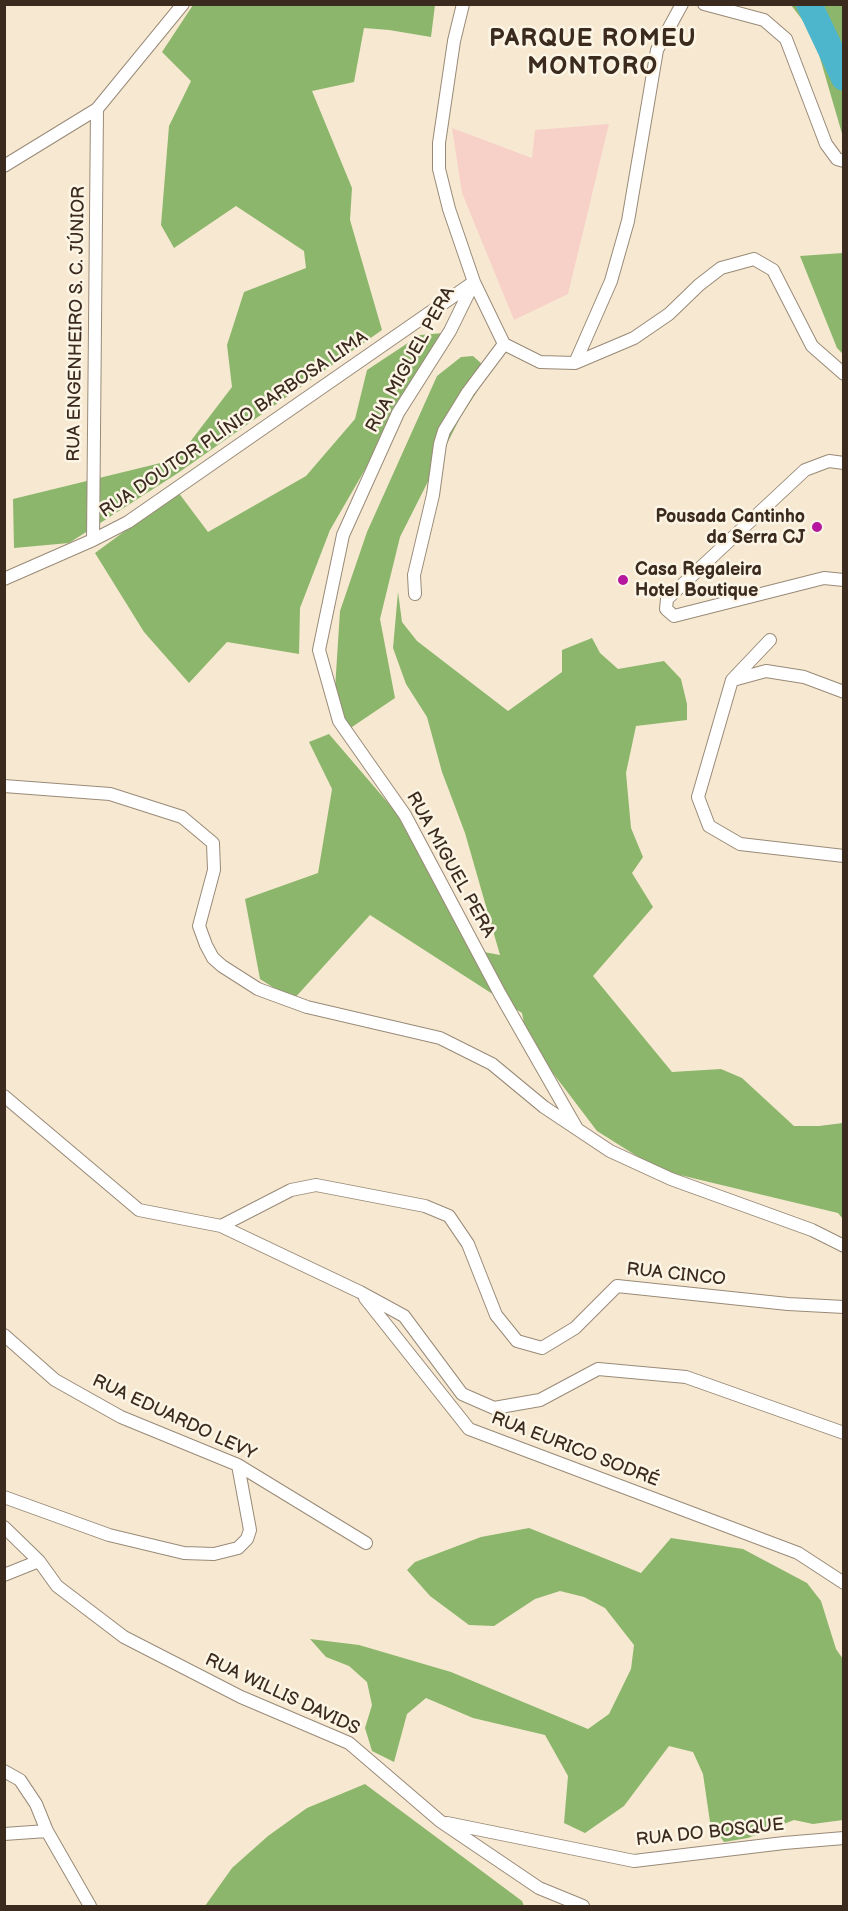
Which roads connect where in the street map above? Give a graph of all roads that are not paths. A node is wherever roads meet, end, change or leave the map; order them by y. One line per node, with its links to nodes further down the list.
1 (183, 4): 5 (street)
2 (463, 4): 8 (street)
3 (682, 4): 10 (street)
4 (704, 4): 6 (street)
5 (97, 109): 7 (street); 13 (street, RUA ENGENHEIRO S. C. JÚNIOR)
6 (843, 161)
7 (4, 166)
8 (474, 282): 9 (street); 13 (street, RUA DOUTOR PLÍNIO BARBOSA LIMA); 23 (street, RUA MIGUEL PERA)
9 (504, 344): 10 (street); 16 (street)
10 (575, 363): 11 (street)
11 (843, 374)
12 (843, 463): 15 (street)
13 (93, 540): 14 (street, RUA DOUTOR PLÍNIO BARBOSA LIMA)
14 (4, 579)
15 (843, 580)
16 (415, 594)
17 (770, 640): 18 (street)
18 (732, 680): 19 (street); 21 (street)
19 (843, 692)
20 (4, 786): 23 (street)
21 (843, 856)
22 (4, 1096): 24 (street, RUA EURICO SODRÉ)
23 (577, 1129): 25 (street, RUA MIGUEL PERA)
24 (221, 1226): 26 (street, RUA EURICO SODRÉ); 27 (street, RUA CINCO)
25 (843, 1246)
26 (360, 1292): 29 (street); 36 (street, RUA EURICO SODRÉ)
27 (843, 1307)
28 (4, 1335): 30 (street, RUA EDUARDO LEVY)
29 (843, 1433)
30 (238, 1465): 31 (street); 33 (street, RUA EDUARDO LEVY)
31 (4, 1497)
32 (4, 1527): 34 (street, RUA WILLIS DAVIDS)
33 (366, 1543)
34 (39, 1561): 35 (street); 38 (street, RUA WILLIS DAVIDS)
35 (4, 1575)
36 (843, 1583)
37 (4, 1771): 39 (street)
38 (440, 1821): 41 (street, RUA DO BOSQUE); 43 (street, RUA WILLIS DAVIDS)
39 (46, 1831): 40 (street); 42 (street)
40 (4, 1834)
41 (843, 1838)
42 (90, 1906)
43 (583, 1906)

